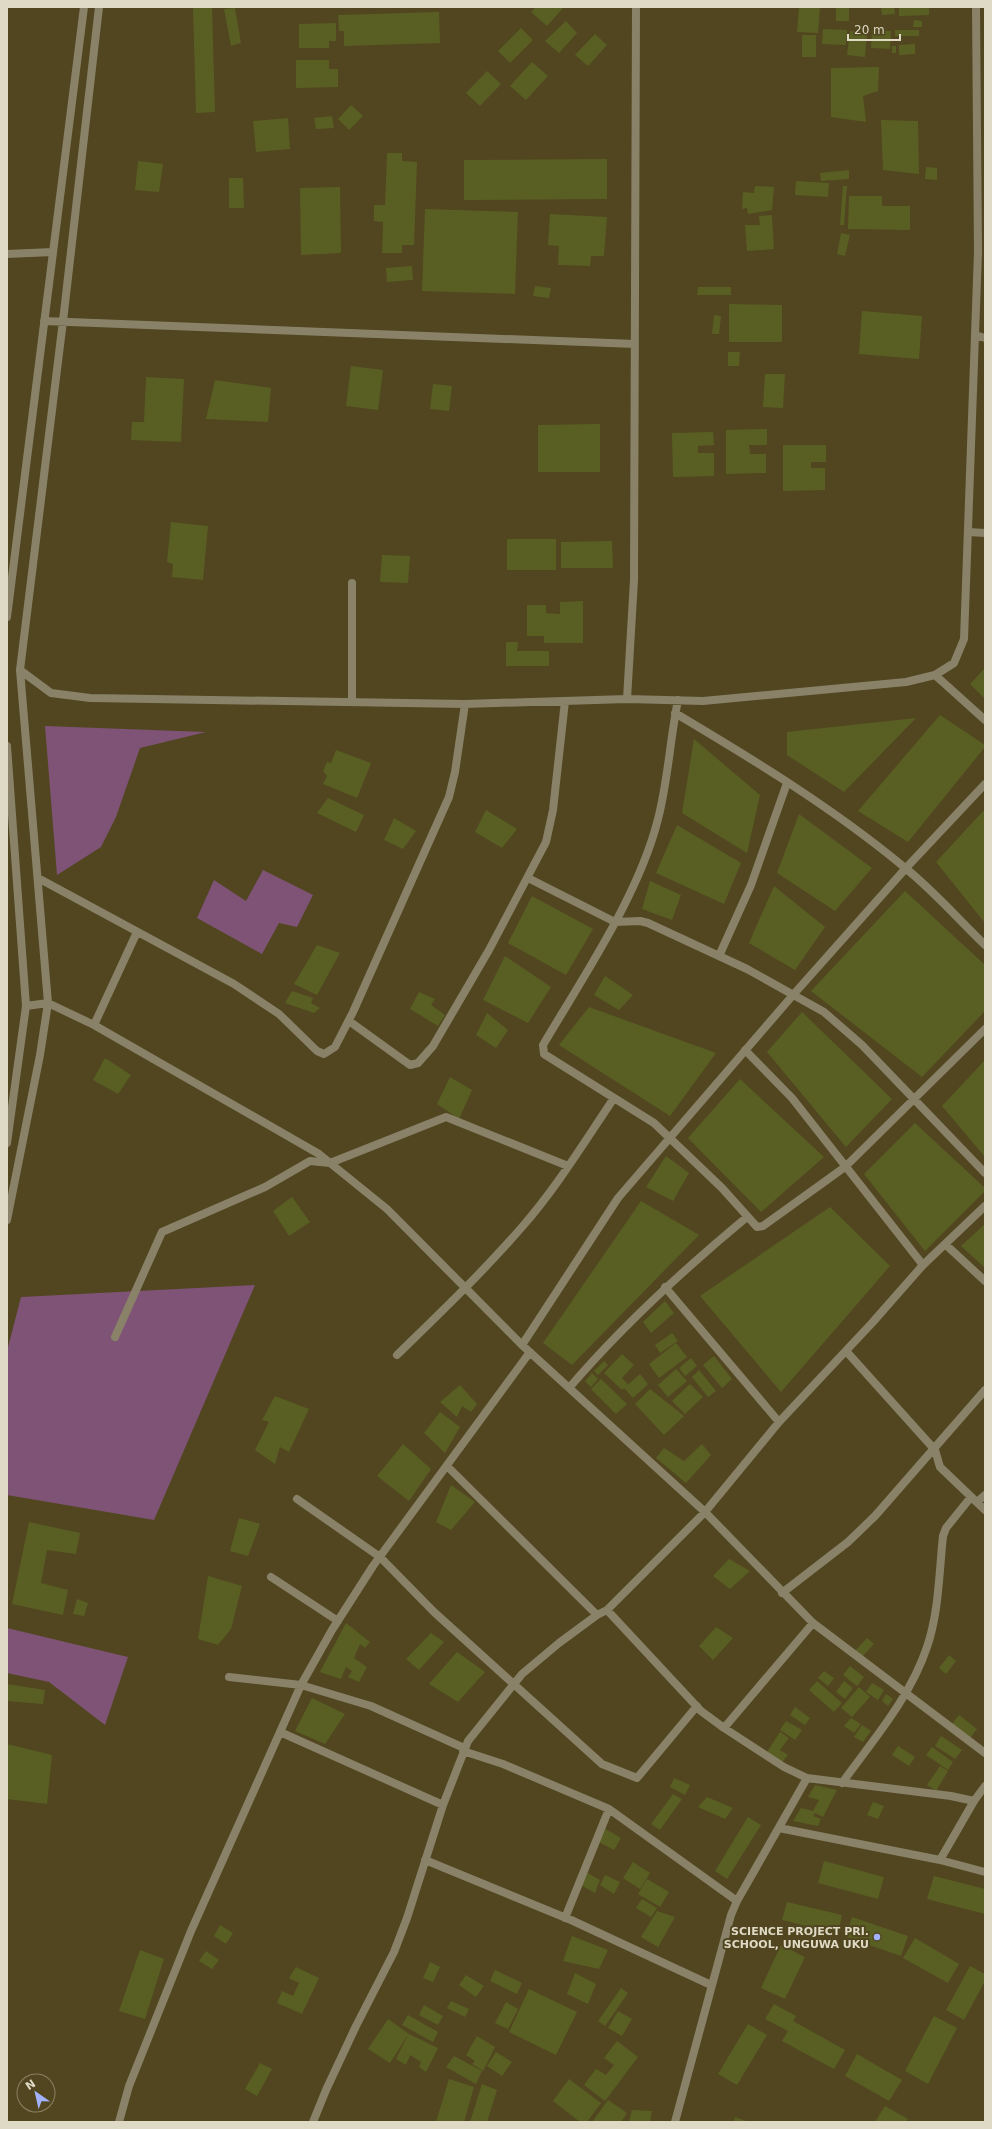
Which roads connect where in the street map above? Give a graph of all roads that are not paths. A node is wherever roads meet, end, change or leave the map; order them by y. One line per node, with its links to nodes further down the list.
1 (84, 7): 7 (street)
2 (99, 7): 10 (street)
3 (636, 7): 13 (street)
4 (976, 7): 5 (street)
5 (981, 111): 6 (street)
6 (982, 251): 11 (street)
7 (53, 252): 8 (street); 9 (street)
8 (7, 254)
9 (44, 321): 10 (street); 17 (street)
10 (63, 321): 13 (street); 18 (street)
11 (975, 335): 12 (street); 14 (street)
12 (985, 338)
13 (635, 344): 20 (street)
14 (968, 532): 15 (street); 19 (street)
15 (985, 533)
16 (352, 583): 23 (street)
17 (7, 617)
18 (20, 670): 23 (street); 31 (street)
19 (935, 675): 21 (street); 26 (street)
20 (627, 699): 21 (street); 22 (street)
21 (678, 700): 25 (street)
22 (565, 701): 24 (street); 32 (street)
23 (352, 702): 24 (street)
24 (465, 704): 40 (street)
25 (675, 713): 28 (street); 33 (street)
26 (985, 720)
27 (7, 746): 39 (street)
28 (787, 782): 30 (street); 36 (street)
29 (985, 784): 30 (street)
30 (906, 868): 35 (street); 37 (street)
31 (38, 878): 34 (street); 38 (street)
32 (528, 878): 33 (street); 40 (street)
33 (615, 922): 36 (street); 44 (street)
34 (137, 932): 40 (street); 41 (street)
35 (985, 945)
36 (719, 956): 37 (street)
37 (792, 995): 43 (street); 45 (street)
38 (48, 1003): 39 (street); 41 (street); 54 (street)
39 (26, 1006): 47 (street)
40 (349, 1021)
41 (94, 1025): 48 (street)
42 (985, 1029): 45 (street)
43 (745, 1050): 46 (street); 50 (street)
44 (614, 1098): 46 (street); 49 (street)
45 (914, 1101): 50 (street); 51 (street)
46 (670, 1136): 53 (street); 61 (street)
47 (7, 1143)
48 (330, 1163): 49 (street); 59 (street); 60 (street)
49 (568, 1166): 59 (street)
50 (845, 1167): 53 (street); 56 (street)
51 (985, 1173)
52 (985, 1206): 55 (street)
53 (747, 1217): 58 (street)
54 (7, 1220)
55 (945, 1244): 56 (street); 57 (street)
56 (923, 1265): 62 (street)
57 (985, 1281)
58 (665, 1286): 65 (street); 67 (street)
59 (466, 1287): 61 (street); 64 (street)
60 (115, 1337)
61 (522, 1345): 63 (street)
62 (846, 1351): 67 (street); 68 (street)
63 (530, 1352): 65 (street); 69 (street)
64 (397, 1355)
65 (569, 1388): 74 (street)
66 (984, 1392): 68 (street)
67 (779, 1422): 74 (street)
68 (935, 1450): 72 (street); 77 (street)
69 (447, 1466): 75 (street); 79 (street)
70 (985, 1494): 72 (street)
71 (298, 1499): 75 (street)
72 (974, 1500): 73 (street); 85 (street)
73 (985, 1510)
74 (705, 1512): 77 (street); 78 (street)
75 (380, 1557): 80 (street); 84 (street)
76 (271, 1576): 80 (street)
77 (782, 1593): 81 (street)
78 (607, 1610): 79 (street); 86 (street)
79 (597, 1615): 84 (street)
80 (338, 1621): 83 (street)
81 (813, 1623): 85 (street); 87 (street)
82 (229, 1677): 83 (street)
83 (301, 1685): 88 (street); 89 (street)
84 (513, 1685): 86 (street); 89 (street)
85 (906, 1693): 90 (street); 92 (street)
86 (697, 1706): 87 (street)
87 (724, 1728): 91 (street)
88 (280, 1732): 95 (street); 104 (street)
89 (464, 1750): 95 (street); 96 (street)
90 (985, 1753)
91 (807, 1778): 92 (street); 97 (street)
92 (842, 1783): 94 (street)
93 (985, 1786): 94 (street)
94 (974, 1801): 99 (street)
95 (443, 1805): 98 (street)
96 (609, 1809): 101 (street); 102 (street)
97 (779, 1828): 99 (street); 101 (street)
98 (425, 1860): 102 (street); 105 (street)
99 (940, 1860): 100 (street)
100 (985, 1872)
101 (737, 1901): 103 (street)
102 (565, 1918): 103 (street)
103 (711, 1985): 106 (street)
104 (119, 2122)
105 (313, 2122)
106 (676, 2122)

